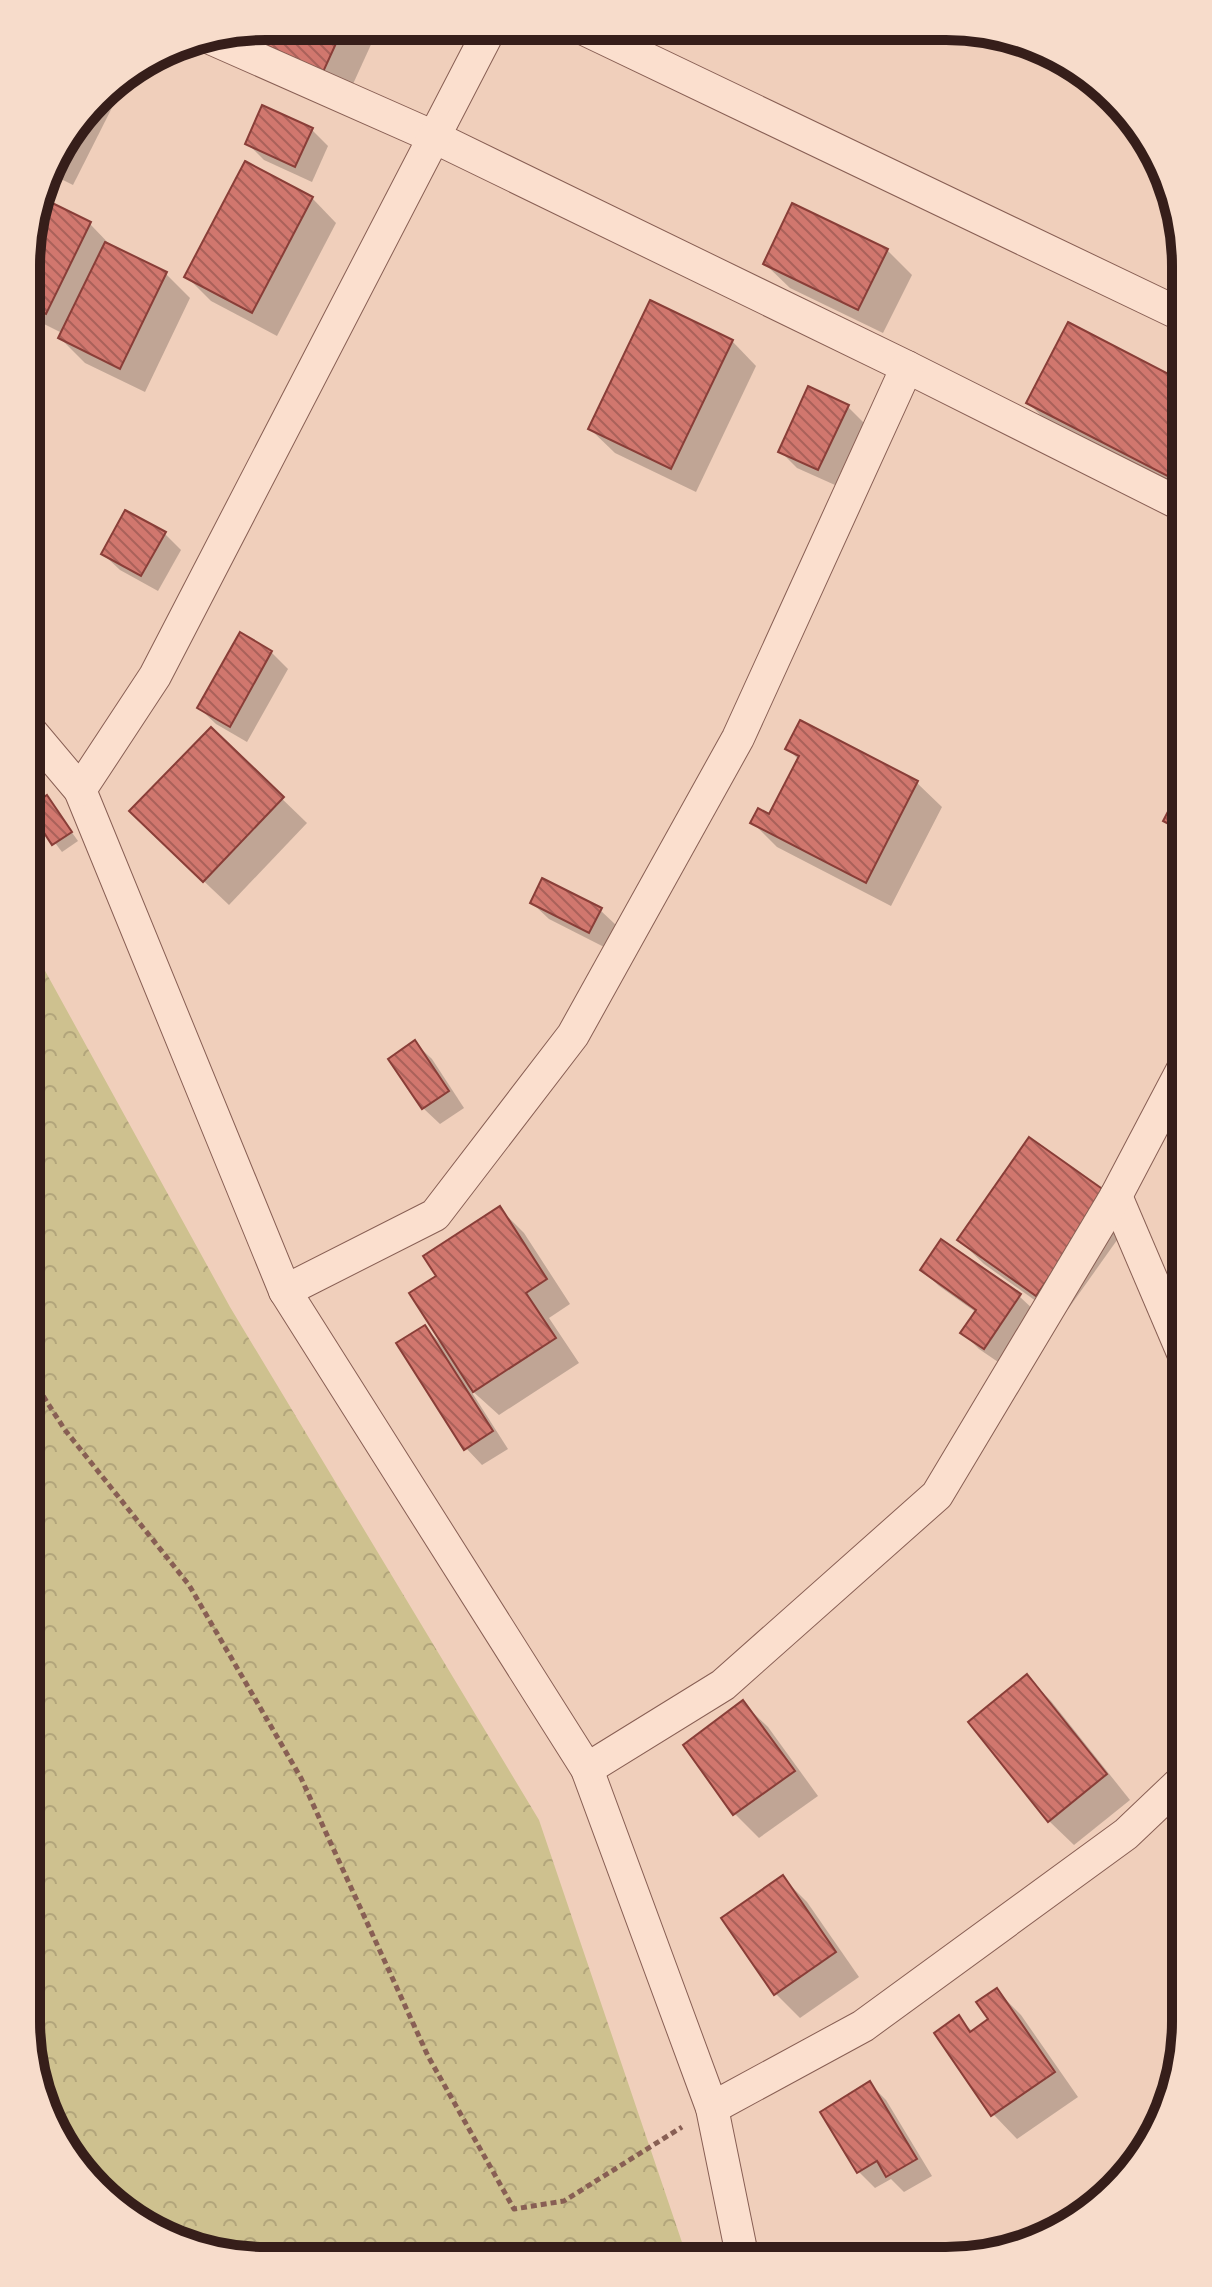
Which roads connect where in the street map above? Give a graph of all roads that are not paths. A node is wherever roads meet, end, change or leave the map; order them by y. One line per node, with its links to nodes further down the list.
1 (484, 40): 4 (street)
2 (607, 40): 5 (street)
3 (225, 44): 4 (street)
4 (434, 137): 6 (street); 9 (street)
5 (1172, 310)
6 (907, 367): 7 (street); 12 (street)
7 (1172, 500)
8 (40, 742): 9 (street)
9 (80, 790): 12 (street)
10 (1172, 1090): 11 (street)
11 (1116, 1196): 13 (street); 14 (street)
12 (285, 1291): 14 (street)
13 (1172, 1327)
14 (587, 1769): 16 (street)
15 (1172, 1790): 16 (street)
16 (712, 2108): 17 (street)
17 (740, 2247)

